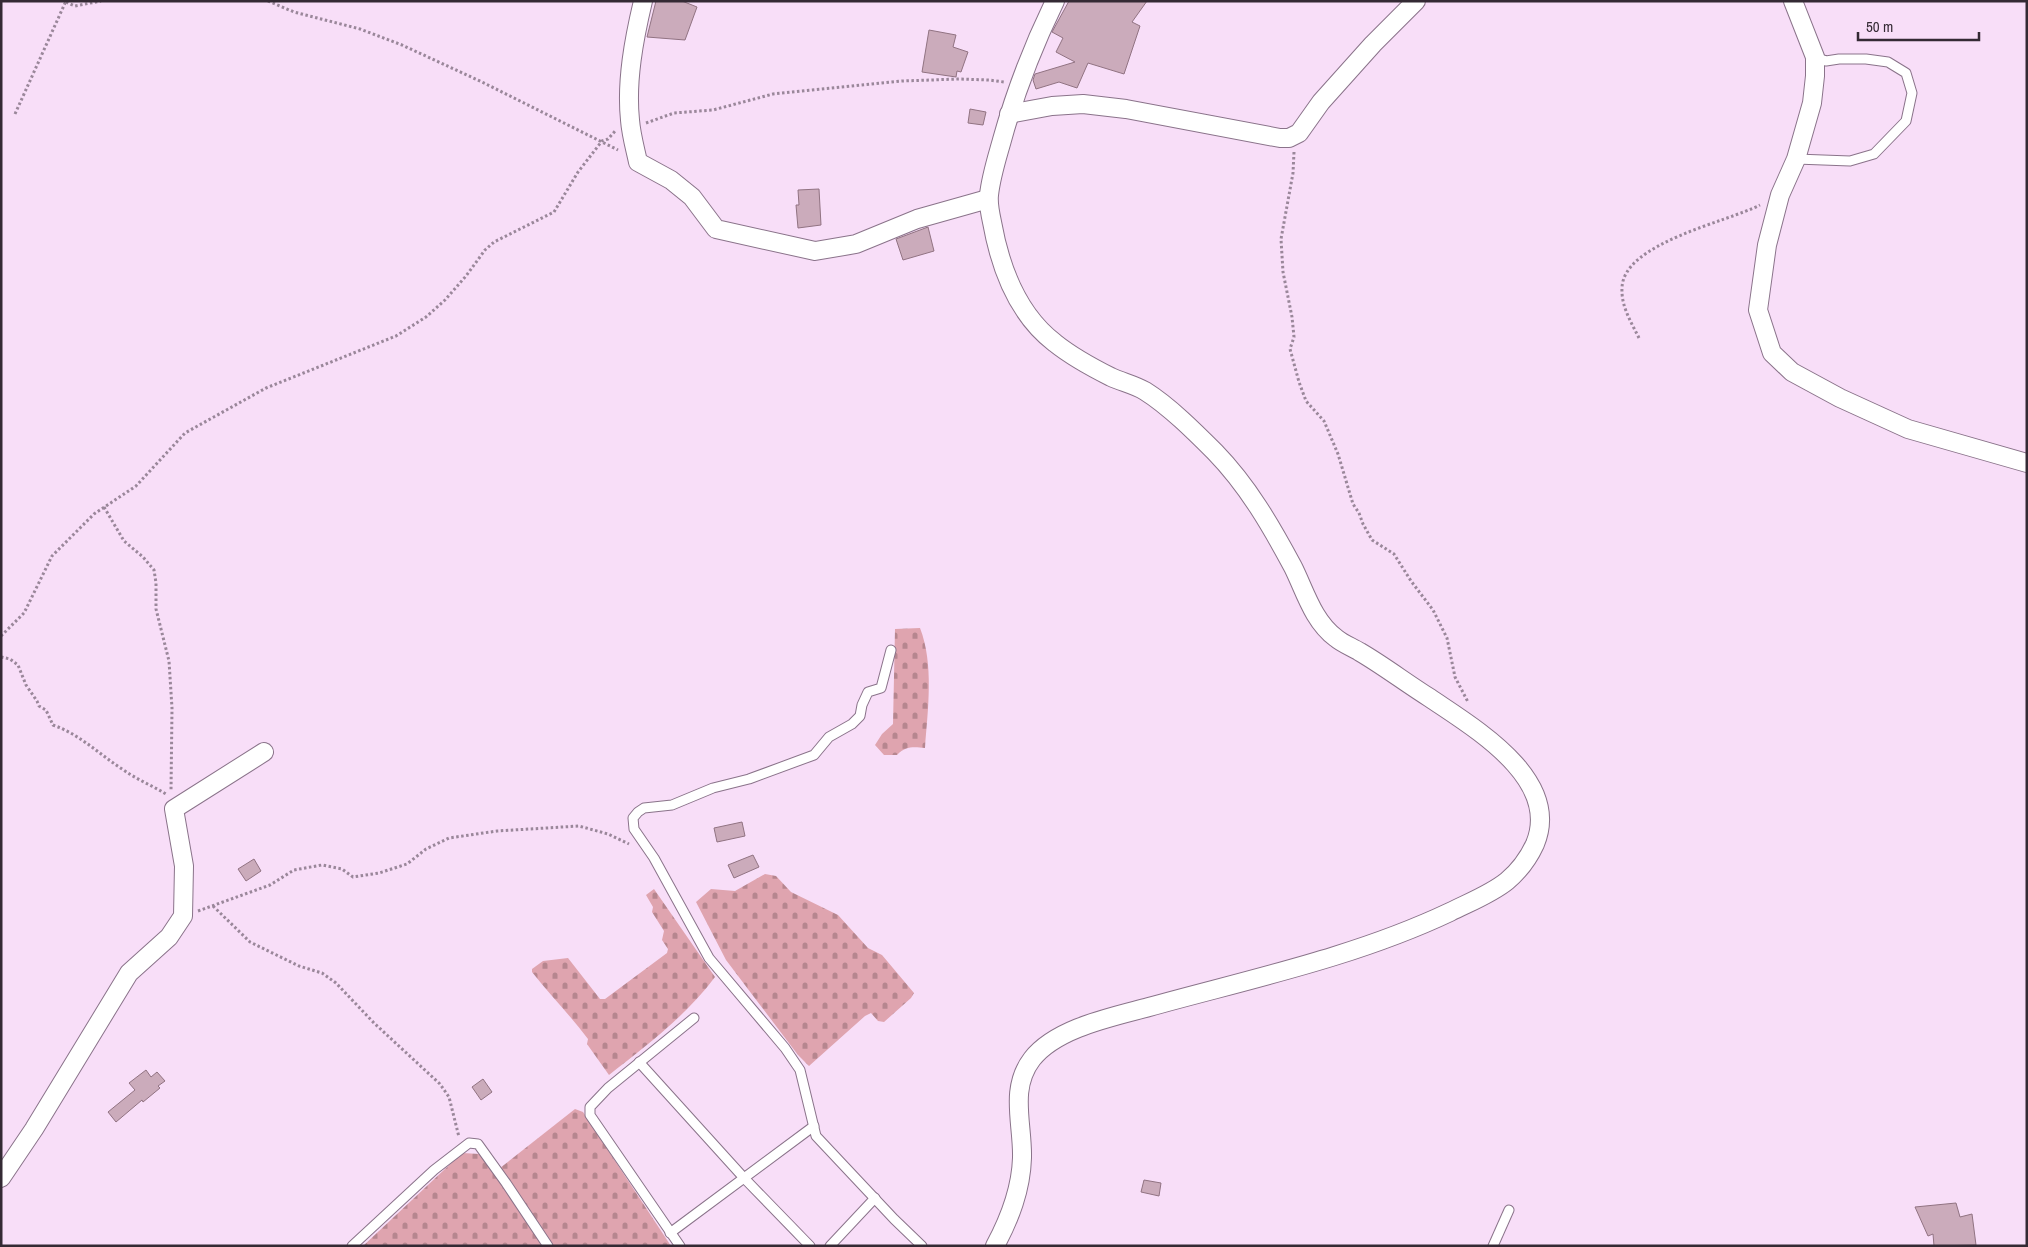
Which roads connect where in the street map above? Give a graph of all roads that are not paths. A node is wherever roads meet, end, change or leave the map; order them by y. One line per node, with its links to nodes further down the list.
1 (643, 1): 8 (street)
2 (1054, 1): 6 (street)
3 (1416, 1): 6 (street)
4 (1793, 1): 5 (street)
5 (1815, 57): 7 (street); 7 (lane)
6 (1009, 114): 8 (street)
7 (1796, 159): 9 (street)
8 (988, 199): 26 (street)
9 (2027, 463)
10 (890, 650): 14 (lane)
11 (264, 752): 15 (street)
12 (694, 1018): 13 (lane)
13 (639, 1062): 16 (lane); 19 (lane)
14 (814, 1126): 16 (lane); 17 (lane)
15 (1, 1178)
16 (744, 1178): 19 (lane); 23 (lane)
17 (875, 1198): 24 (lane); 25 (lane)
18 (1509, 1210): 27 (lane)
19 (670, 1233): 22 (lane)
20 (352, 1246): 21 (lane)
21 (548, 1246)
22 (680, 1246)
23 (810, 1246)
24 (830, 1246)
25 (922, 1246)
26 (995, 1246)
27 (1492, 1246)

